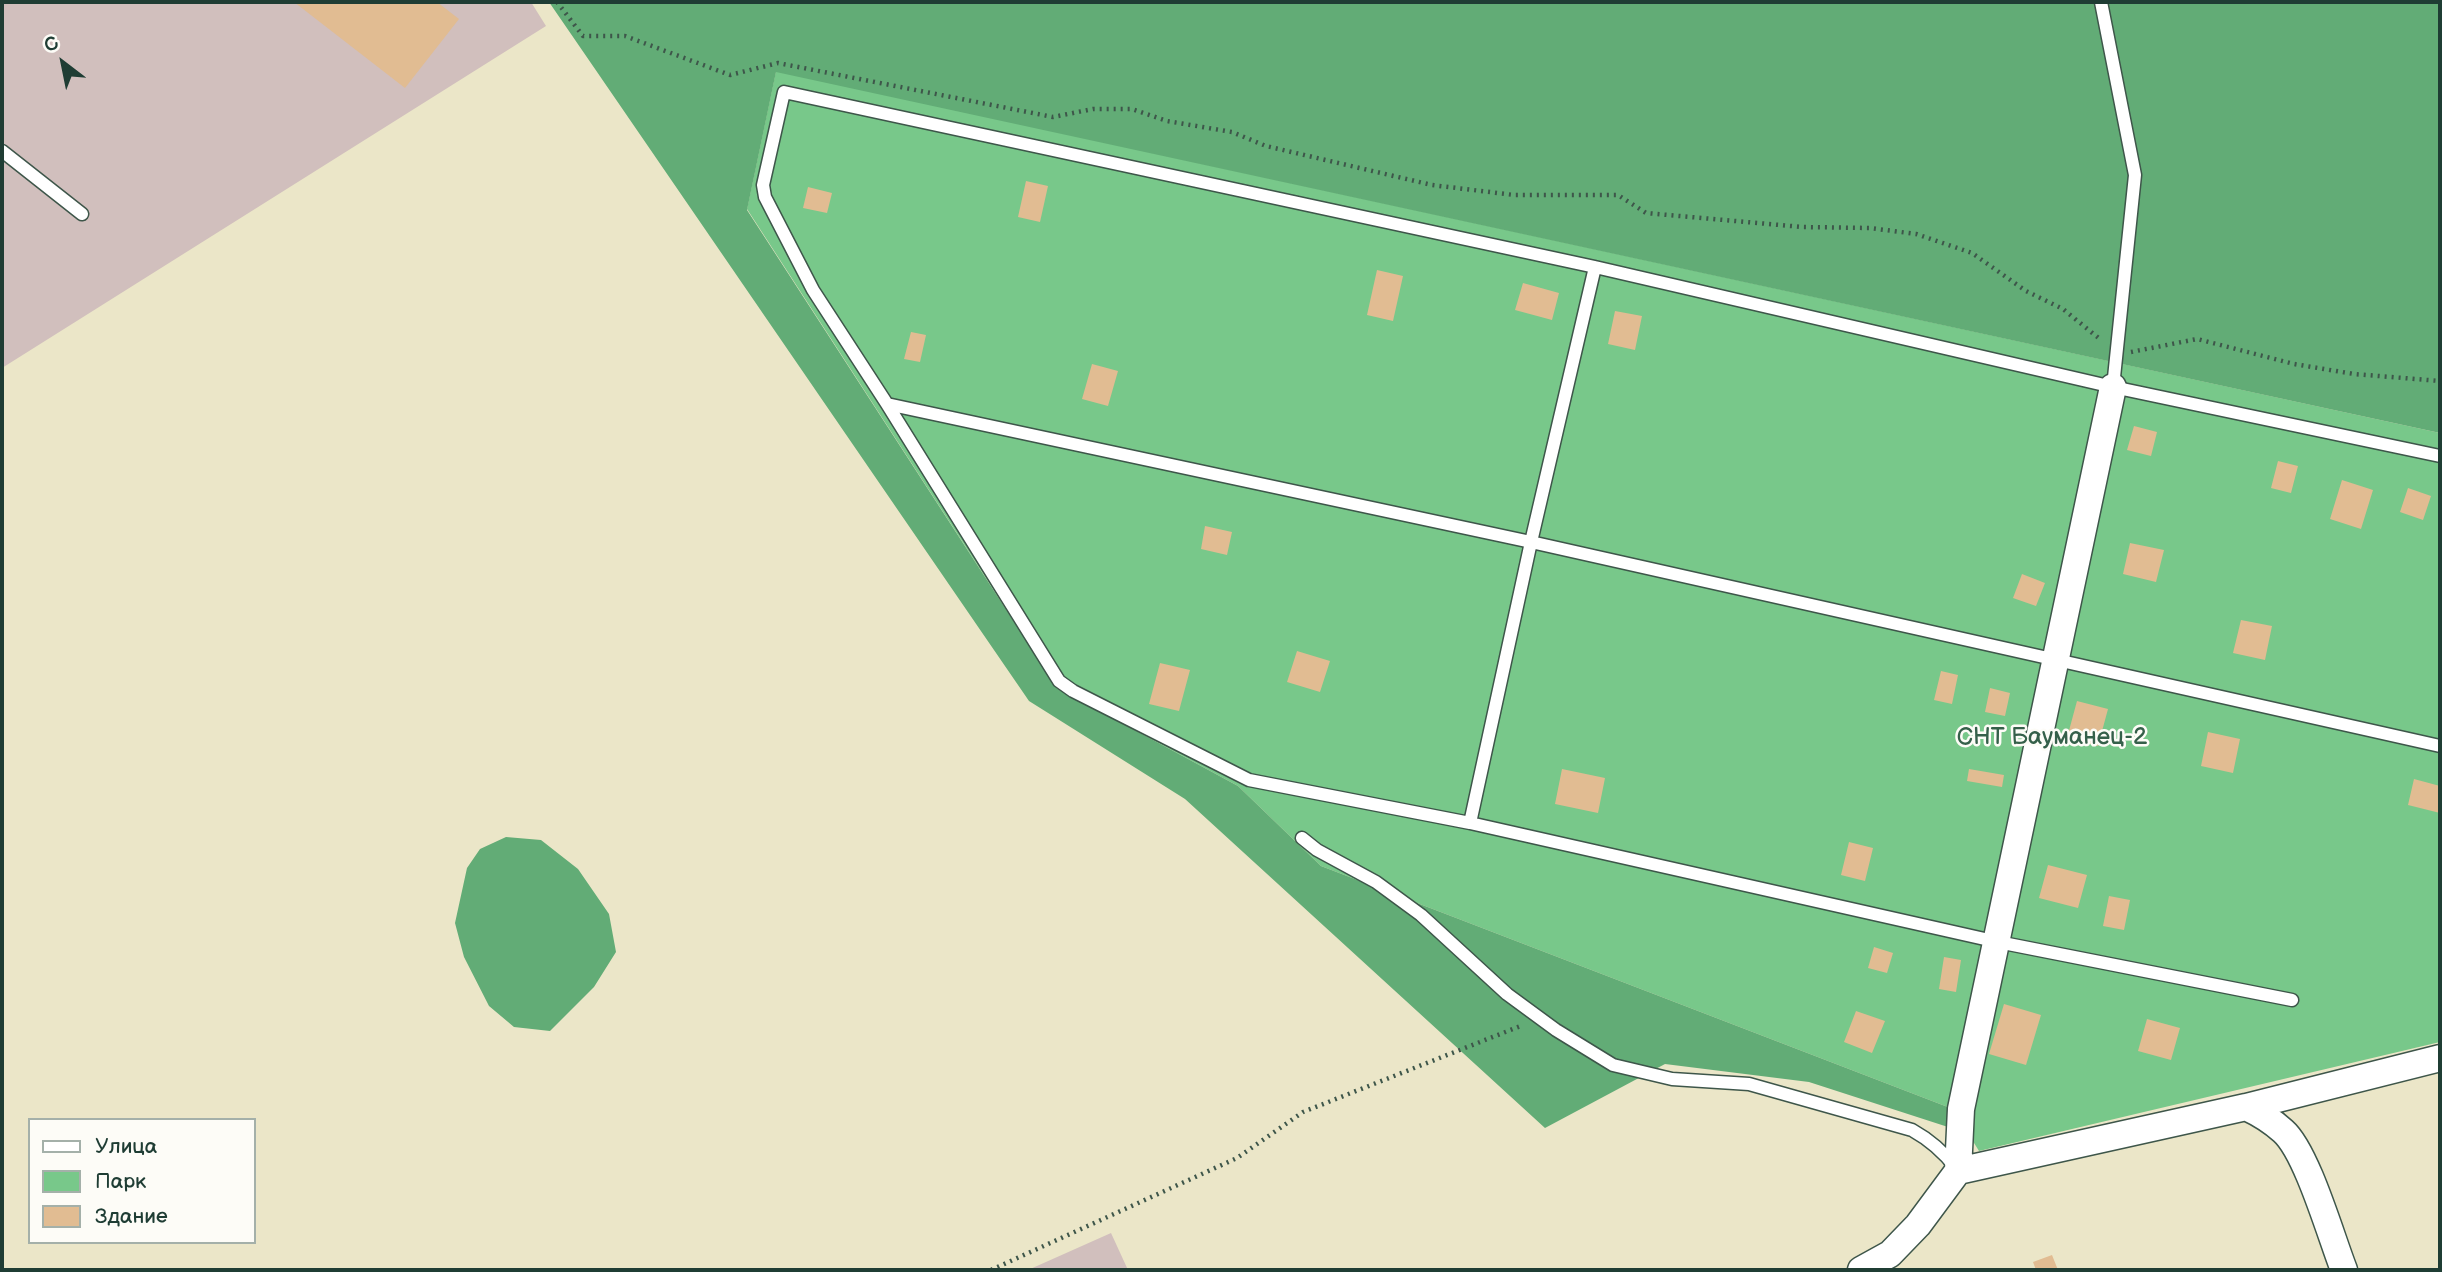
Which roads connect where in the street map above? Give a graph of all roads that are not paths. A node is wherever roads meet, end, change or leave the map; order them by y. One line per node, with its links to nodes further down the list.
1 (2101, 2): 5 (lane)
2 (2, 151): 3 (lane)
3 (82, 214)
4 (1595, 267): 5 (lane); 6 (lane); 8 (lane)
5 (2113, 387): 7 (lane); 9 (street)
6 (887, 404): 8 (lane); 11 (lane)
7 (2440, 456)
8 (1531, 542): 9 (lane); 11 (lane)
9 (2056, 659): 10 (lane); 13 (street)
10 (2440, 746)
11 (1470, 823): 13 (lane)
12 (1302, 838): 17 (lane)
13 (1998, 942): 14 (lane); 17 (street)
14 (2292, 1000)
15 (2440, 1058): 16 (street)
16 (2246, 1107): 17 (street); 19 (street)
17 (1958, 1171): 18 (street)
18 (1861, 1270)
19 (2344, 1270)

